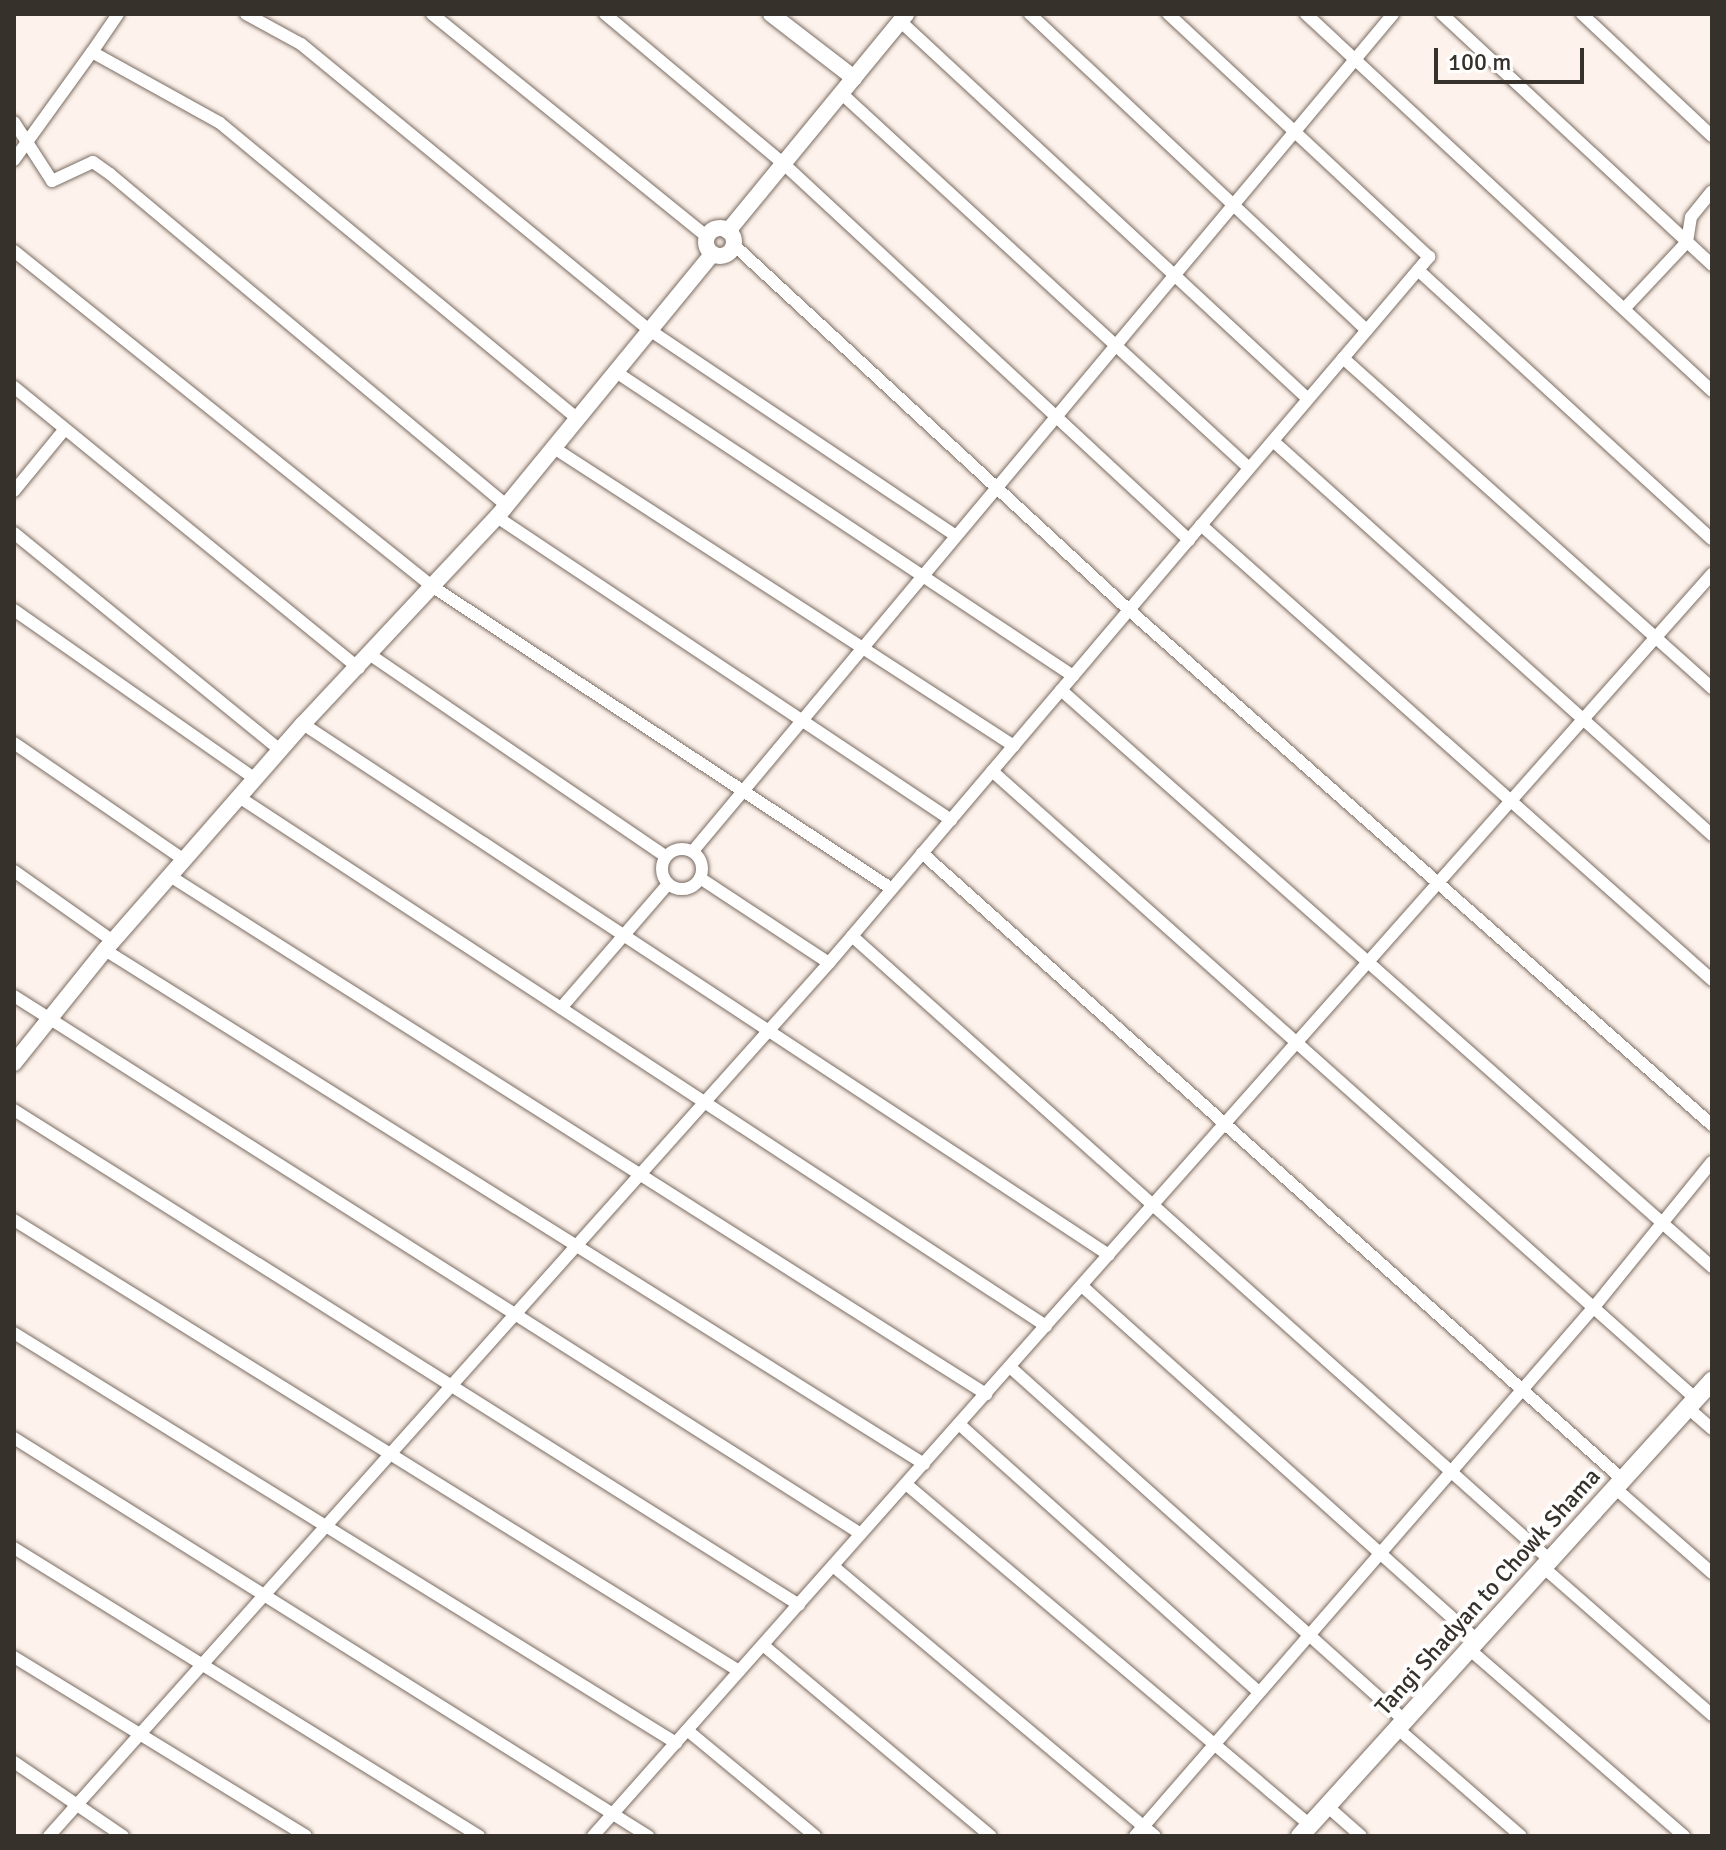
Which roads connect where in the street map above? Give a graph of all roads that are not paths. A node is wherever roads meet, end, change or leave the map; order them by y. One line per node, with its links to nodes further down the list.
1 (118, 14): 13 (street)
2 (246, 14): 35 (street)
3 (432, 14): 25 (street)
4 (605, 14): 22 (street)
5 (771, 14): 15 (main road)
6 (1030, 14): 24 (street)
7 (1168, 14): 18 (street)
8 (1306, 14): 14 (street)
9 (1393, 14): 14 (street)
10 (1442, 14): 27 (street)
11 (1582, 14): 19 (street)
12 (903, 18): 15 (main road); 32 (street)
13 (92, 52): 20 (street); 43 (street)
14 (1355, 59): 18 (street); 33 (street)
15 (854, 78): 16 (main road)
16 (841, 93): 22 (main road); 36 (street)
17 (14, 122): 20 (street)
18 (1295, 130): 24 (street); 31 (street)
19 (1712, 136)
20 (29, 143): 21 (street); 50 (street)
21 (14, 160)
22 (786, 166): 26 (main road); 42 (street)
23 (1712, 191): 27 (street)
24 (1232, 204): 32 (street); 34 (street)
25 (707, 237): 26 (main road); 29 (main road)
26 (731, 238): 29 (main road); 48 (street)
27 (1687, 242): 30 (street); 33 (street)
28 (14, 251): 58 (street)
29 (712, 254): 35 (main road)
30 (1712, 265)
31 (1418, 270): 34 (street); 54 (street)
32 (1173, 274): 36 (street); 41 (street)
33 (1624, 309): 40 (street)
34 (1367, 330): 37 (street)
35 (651, 331): 38 (main road); 53 (street)
36 (1114, 344): 42 (street); 47 (street)
37 (1343, 358): 41 (street); 61 (street)
38 (616, 372): 43 (main road); 57 (street)
39 (14, 387): 44 (street)
40 (1712, 391)
41 (1308, 399): 45 (street)
42 (1054, 415): 48 (street); 55 (street)
43 (578, 419): 46 (main road)
44 (65, 429): 49 (street); 64 (street)
45 (1273, 441): 47 (street); 68 (street)
46 (554, 448): 50 (main road); 62 (street)
47 (1249, 468): 51 (street)
48 (994, 488): 53 (street); 60 (street)
49 (14, 491)
50 (502, 511): 58 (main road); 69 (street)
51 (1201, 525): 55 (street); 78 (street)
52 (14, 533): 73 (street)
53 (955, 535): 57 (street)
54 (1712, 539)
55 (1189, 540): 60 (street)
56 (1712, 574): 61 (street)
57 (921, 576): 62 (street); 65 (street)
58 (433, 587): 63 (main road); 76 (street)
59 (14, 610): 75 (street)
60 (1129, 610): 65 (street); 88 (street)
61 (1656, 638): 66 (street); 68 (street)
62 (862, 647): 69 (street); 72 (street)
63 (372, 656): 64 (main road); 83 (street)
64 (359, 668): 70 (main road)
65 (1073, 676): 67 (street)
66 (1712, 688)
67 (1061, 690): 72 (street); 95 (street)
68 (1585, 718): 78 (street); 80 (street)
69 (801, 720): 76 (street); 79 (street)
70 (303, 724): 73 (main road); 91 (street)
71 (14, 743): 84 (street)
72 (1014, 746): 74 (street)
73 (280, 750): 75 (main road)
74 (992, 771): 79 (street); 101 (street)
75 (255, 779): 77 (main road)
76 (742, 792): 81 (street); 90 (street)
77 (239, 797): 84 (main road); 98 (street)
78 (1512, 801): 88 (street); 96 (street)
79 (951, 820): 82 (street)
80 (1712, 835)
81 (693, 851): 83 (street); 87 (street)
82 (922, 853): 90 (street); 105 (street)
83 (665, 856): 89 (street)
84 (184, 860): 86 (main road)
85 (14, 871): 93 (street)
86 (170, 876): 93 (main road); 108 (street)
87 (700, 878): 89 (street); 94 (street)
88 (1441, 881): 95 (street); 106 (street)
89 (668, 884): 91 (street)
90 (892, 889): 92 (street)
91 (624, 935): 98 (street); 100 (street)
92 (852, 936): 94 (street); 109 (street)
93 (109, 945): 99 (main road); 112 (street)
94 (829, 963): 100 (street)
95 (1369, 963): 101 (street); 111 (street)
96 (1712, 980)
97 (14, 996): 99 (street)
98 (561, 1008): 103 (street)
99 (49, 1019): 102 (main road); 117 (street)
100 (769, 1031): 103 (street); 113 (street)
101 (1297, 1043): 105 (street); 116 (street)
102 (14, 1063)
103 (705, 1103): 108 (street); 118 (street)
104 (14, 1110): 122 (street)
105 (1225, 1124): 109 (street); 123 (street)
106 (1712, 1125)
107 (1712, 1162): 111 (street)
108 (641, 1175): 112 (street); 124 (street)
109 (1153, 1205): 113 (street); 131 (street)
110 (14, 1220): 129 (street)
111 (1660, 1221): 114 (street); 116 (street)
112 (577, 1246): 117 (street); 130 (street)
113 (1109, 1255): 115 (street)
114 (1712, 1267)
115 (1082, 1286): 118 (street); 137 (street)
116 (1594, 1307): 123 (street); 125 (street)
117 (514, 1317): 122 (street); 135 (street)
118 (1046, 1326): 120 (street)
119 (14, 1333): 134 (street)
120 (1010, 1367): 124 (street); 143 (street)
121 (1712, 1381): 125 (main road, Tangi Shadyan to Chowk Shama)
122 (452, 1387): 129 (street); 142 (street)
123 (1521, 1389): 131 (street); 133 (street)
124 (986, 1394): 126 (street)
125 (1692, 1403): 127 (street); 133 (main road, Tangi Shadyan to Chowk Shama)
126 (959, 1424): 130 (street); 149 (street)
127 (1712, 1429)
128 (14, 1438): 141 (street)
129 (392, 1455): 134 (street); 148 (street)
130 (924, 1464): 132 (street)
131 (1449, 1469): 137 (street); 138 (street)
132 (906, 1484): 135 (street); 155 (street)
133 (1619, 1484): 138 (main road, Tangi Shadyan to Chowk Shama); 140 (street)
134 (328, 1527): 141 (street); 154 (street)
135 (861, 1534): 139 (street)
136 (14, 1548): 147 (street)
137 (1379, 1552): 143 (street); 144 (street)
138 (1546, 1564): 144 (main road, Tangi Shadyan to Chowk Shama); 150 (street)
139 (833, 1566): 142 (street); 161 (street)
140 (1712, 1573)
141 (267, 1596): 147 (street); 159 (street)
142 (799, 1605): 145 (street)
143 (1308, 1634): 149 (street); 151 (street)
144 (1473, 1644): 151 (main road, Tangi Shadyan to Chowk Shama); 173 (street)
145 (763, 1645): 148 (street); 169 (street)
146 (14, 1657): 153 (street)
147 (203, 1667): 153 (street); 165 (street)
148 (739, 1671): 152 (street)
149 (1257, 1690): 155 (street)
150 (1712, 1715)
151 (1401, 1724): 157 (main road, Tangi Shadyan to Chowk Shama); 172 (street)
152 (687, 1730): 154 (street); 168 (street)
153 (141, 1735): 158 (street); 164 (street)
154 (676, 1743): 159 (street)
155 (1214, 1743): 160 (street); 161 (street)
156 (14, 1762): 158 (street)
157 (1327, 1806): 160 (main road, Tangi Shadyan to Chowk Shama); 171 (street)
158 (75, 1807): 162 (street); 163 (street)
159 (614, 1813): 166 (street); 167 (street)
160 (1305, 1830)
161 (1139, 1831): 170 (street)
162 (49, 1836)
163 (123, 1836)
164 (306, 1836)
165 (479, 1836)
166 (593, 1836)
167 (648, 1836)
168 (815, 1836)
169 (991, 1836)
170 (1155, 1836)
171 (1361, 1836)
172 (1521, 1836)
173 (1684, 1836)

